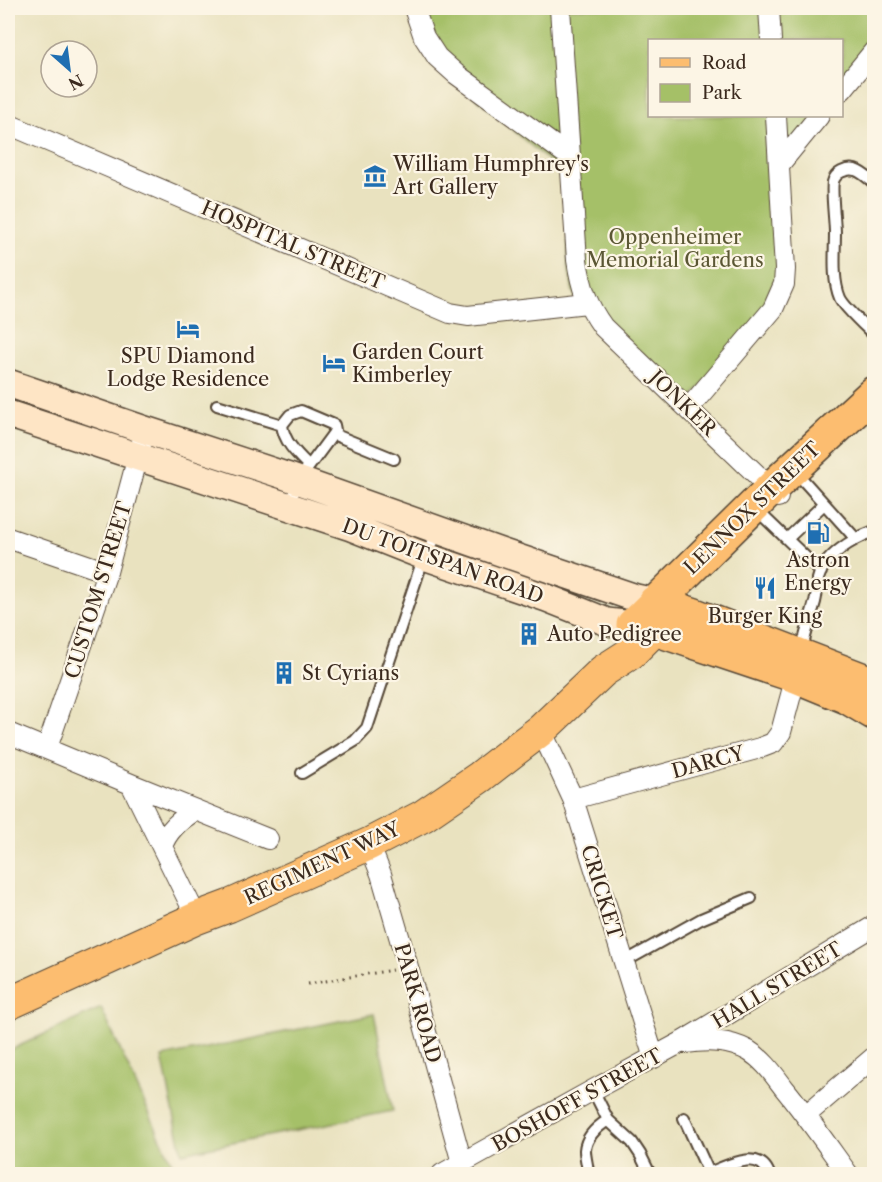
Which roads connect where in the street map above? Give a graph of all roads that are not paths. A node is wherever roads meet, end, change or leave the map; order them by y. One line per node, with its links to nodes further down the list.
1 (414, 8): 10 (street)
2 (560, 8): 10 (street, JONKER)
3 (768, 8): 4 (street)
4 (771, 39)
5 (874, 51): 6 (street)
6 (843, 89)
7 (776, 117): 11 (street)
8 (818, 117): 11 (street)
9 (8, 124): 13 (street, HOSPITAL STREET)
10 (570, 157): 13 (street, JONKER)
11 (779, 165): 17 (street)
12 (874, 183): 14 (lane)
13 (587, 303): 17 (street, JONKER)
14 (874, 335)
15 (8, 383): 21 (street, DU TOITSPAN ROAD)
16 (217, 405): 20 (lane)
17 (688, 408): 26 (street, JONKER)
18 (872, 408): 26 (highway, LENNOX STREET)
19 (8, 414): 23 (street, DU TOITSPAN ROAD)
20 (282, 425): 22 (lane); 25 (lane)
21 (145, 430): 23 (street, CUSTOM STREET); 25 (street, DU TOITSPAN ROAD)
22 (333, 434): 24 (lane); 25 (lane)
23 (138, 458): 27 (street, DU TOITSPAN ROAD); 33 (street, CUSTOM STREET)
24 (394, 459)
25 (304, 473): 27 (lane); 28 (street, DU TOITSPAN ROAD)
26 (788, 505): 31 (lane); 34 (lane); 35 (highway, LENNOX STREET)
27 (288, 507): 32 (street, DU TOITSPAN ROAD)
28 (441, 531): 32 (lane); 35 (street, DU TOITSPAN ROAD)
29 (874, 531): 31 (lane)
30 (8, 538): 33 (street)
31 (856, 539): 34 (lane)
32 (424, 556): 35 (street, DU TOITSPAN ROAD); 41 (lane)
33 (106, 572): 40 (street, CUSTOM STREET)
34 (821, 572): 36 (lane)
35 (654, 616): 36 (highway, DU TOITSPAN ROAD); 38 (main road, REGIMENT WAY)
36 (798, 665): 37 (highway, DU TOITSPAN ROAD); 43 (street, DARCY)
37 (874, 691)
38 (541, 730): 43 (street, CRICKET); 46 (main road, REGIMENT WAY)
39 (8, 733): 40 (street)
40 (47, 748): 42 (street)
41 (302, 773)
42 (131, 784): 44 (street); 47 (street)
43 (573, 799): 51 (street, CRICKET)
44 (196, 810): 45 (street); 47 (street)
45 (268, 839)
46 (369, 844): 49 (main road, REGIMENT WAY); 60 (street, PARK ROAD)
47 (162, 847): 49 (street)
48 (751, 898): 51 (lane)
49 (197, 918): 52 (main road, REGIMENT WAY)
50 (874, 926): 53 (street, HALL STREET)
51 (624, 962): 55 (street, CRICKET)
52 (8, 1004)
53 (680, 1043): 55 (street, BOSHOFF STREET); 57 (street)
54 (874, 1057): 57 (street)
55 (654, 1058): 56 (street, BOSHOFF STREET)
56 (593, 1090): 59 (lane); 60 (street, BOSHOFF STREET)
57 (806, 1115): 66 (street)
58 (684, 1118): 64 (lane)
59 (608, 1120): 62 (lane); 63 (lane)
60 (462, 1163): 61 (street, BOSHOFF STREET)
61 (442, 1174)
62 (588, 1174)
63 (650, 1174)
64 (707, 1174): 65 (lane)
65 (769, 1174)
66 (848, 1174)

